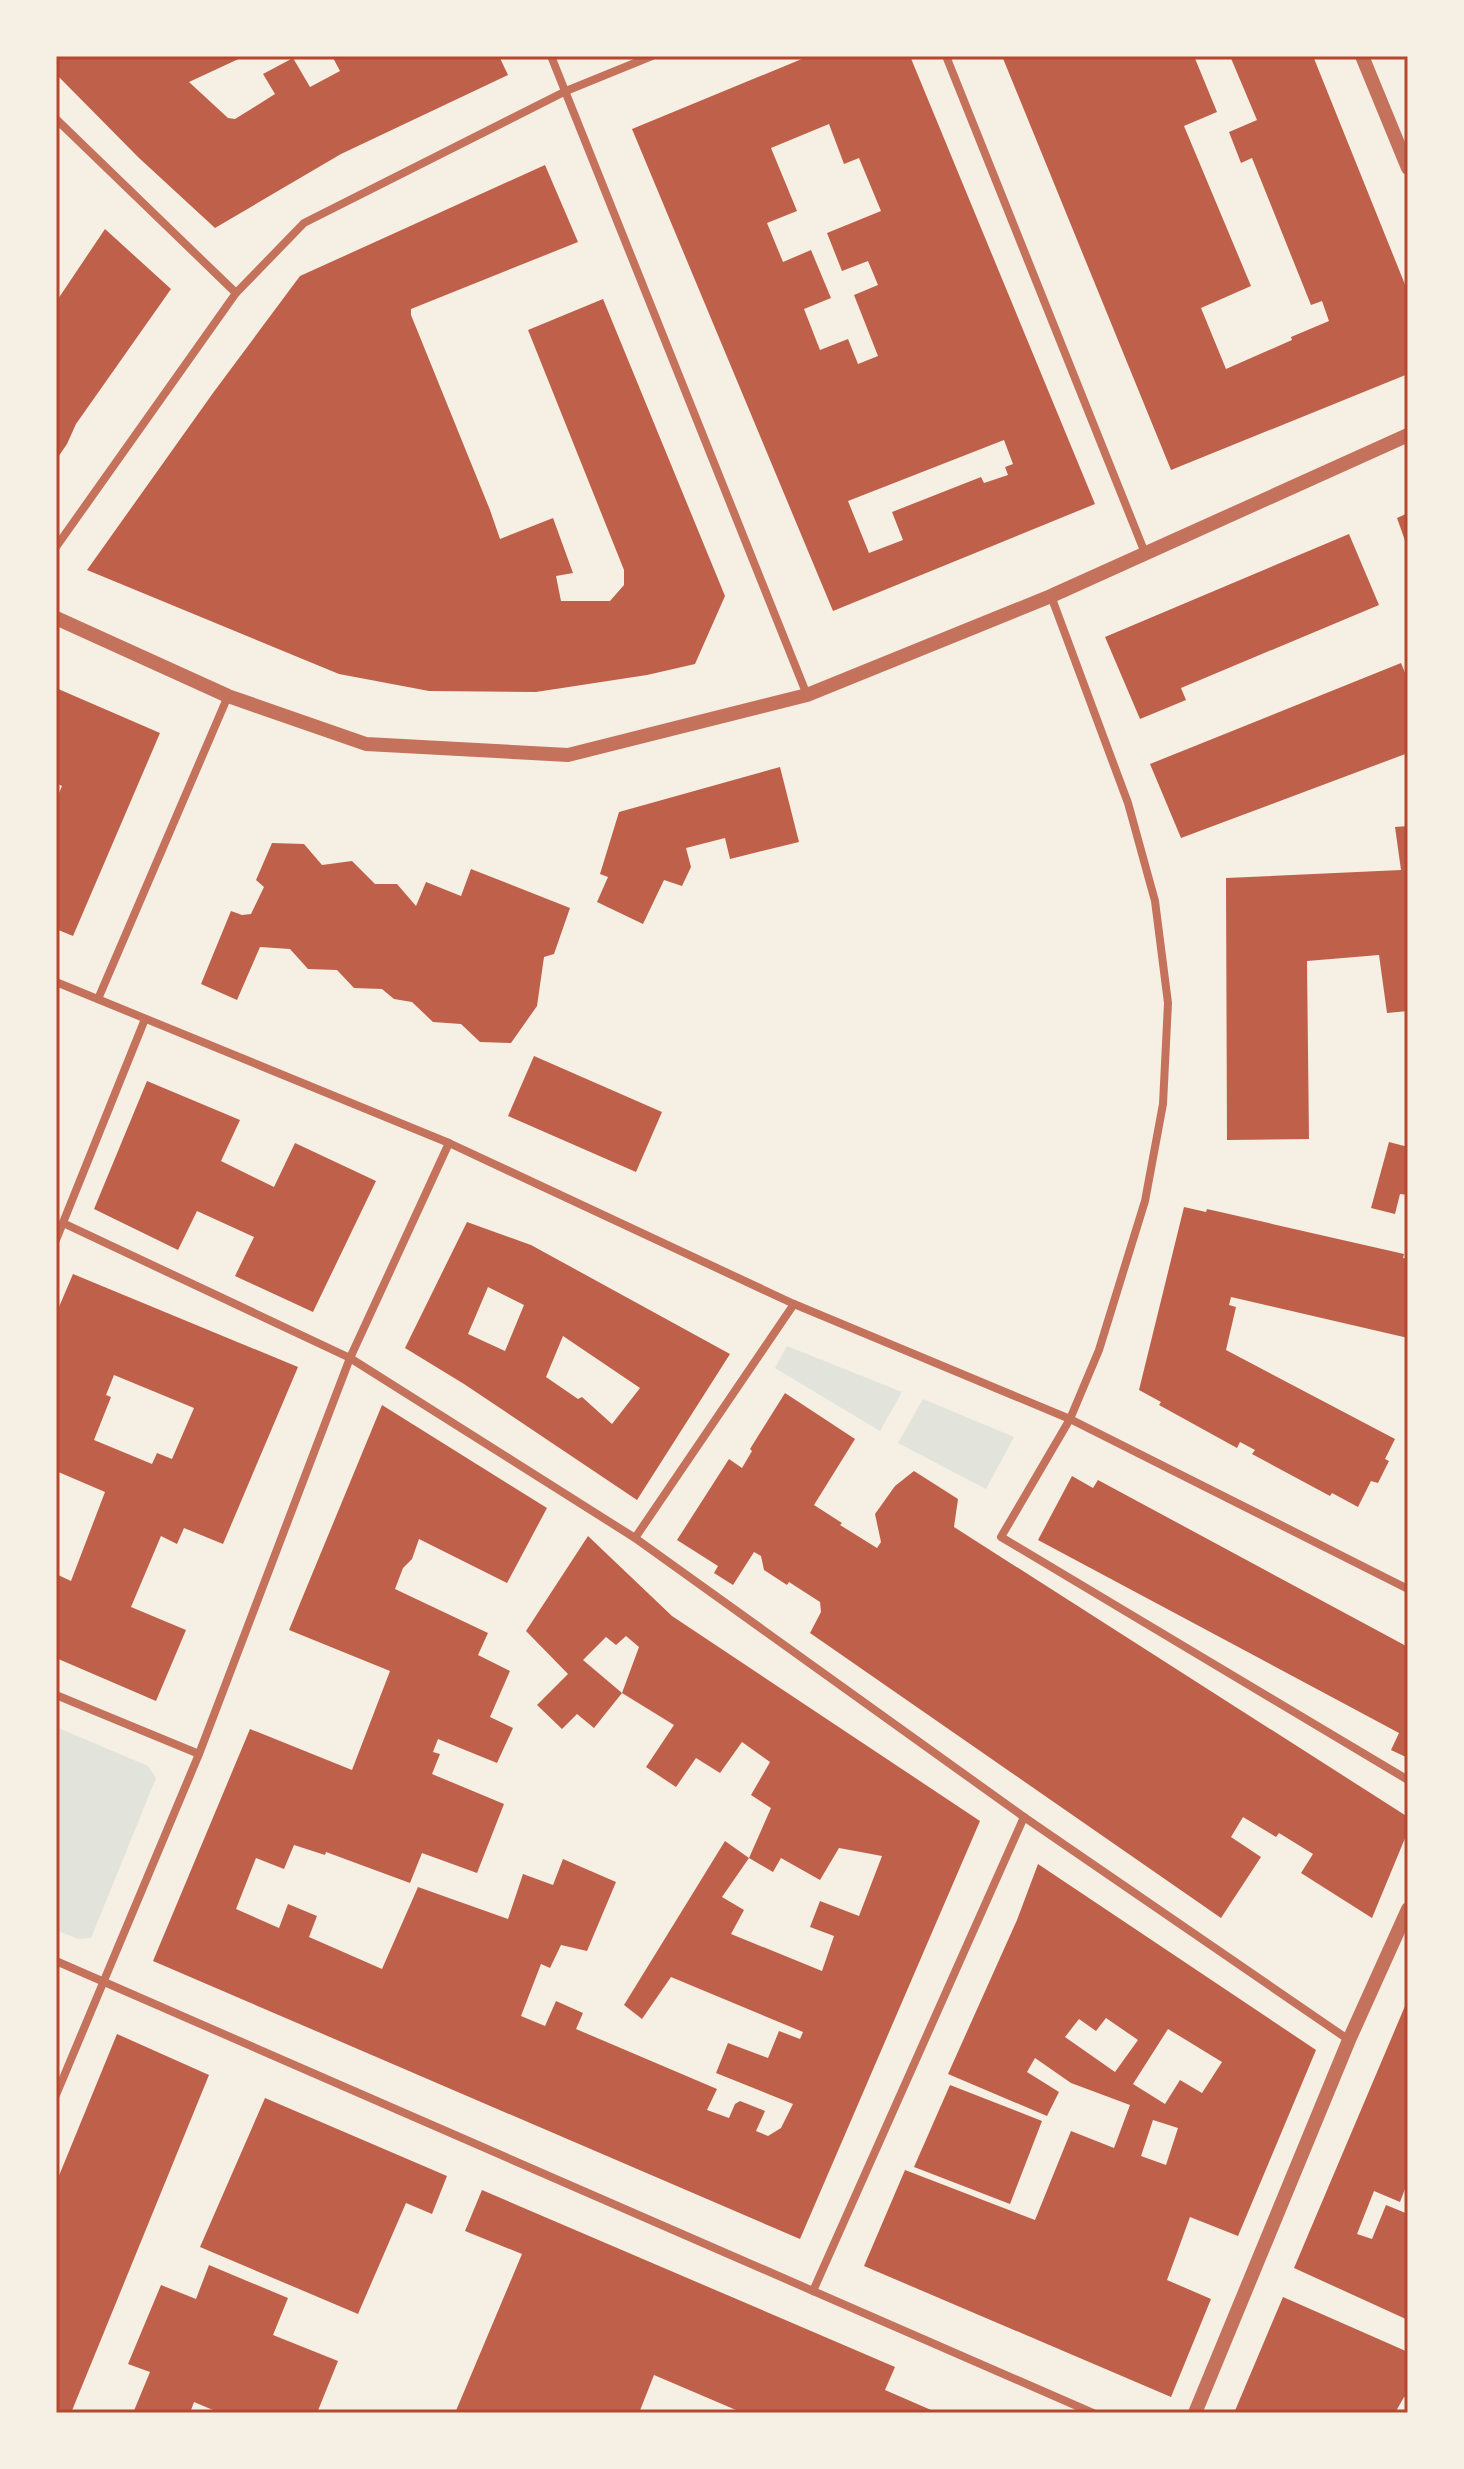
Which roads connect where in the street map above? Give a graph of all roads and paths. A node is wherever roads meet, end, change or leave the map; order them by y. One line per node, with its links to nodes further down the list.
1 (551, 56): 5 (street)
2 (652, 56): 5 (street)
3 (946, 56): 11 (street)
4 (1362, 56): 7 (street)
5 (566, 91): 8 (street); 14 (street)
6 (56, 119): 8 (street)
7 (1408, 168)
8 (236, 293): 10 (street)
9 (1408, 435): 11 (street)
10 (56, 547)
11 (1145, 553): 12 (street)
12 (1051, 596): 14 (street); 24 (street)
13 (56, 618): 15 (street)
14 (807, 695): 15 (street)
15 (228, 696): 17 (street)
16 (56, 982): 17 (street)
17 (98, 999): 18 (street)
18 (145, 1019): 19 (street); 20 (street)
19 (449, 1143): 22 (street); 23 (street)
20 (63, 1223): 21 (street); 23 (street)
21 (56, 1240)
22 (794, 1304): 24 (street); 25 (street)
23 (350, 1358): 25 (street); 28 (street)
24 (1070, 1419): 26 (street); 29 (street)
25 (635, 1538): 30 (street)
26 (1408, 1589)
27 (56, 1695): 28 (street)
28 (199, 1754): 33 (street)
29 (1408, 1780)
30 (1024, 1817): 34 (street); 36 (street)
31 (1408, 1909): 34 (street)
32 (56, 1961): 33 (street)
33 (102, 1982): 35 (street); 36 (street)
34 (1349, 2040): 38 (street)
35 (56, 2095)
36 (813, 2291): 37 (street)
37 (1093, 2413)
38 (1195, 2413)

